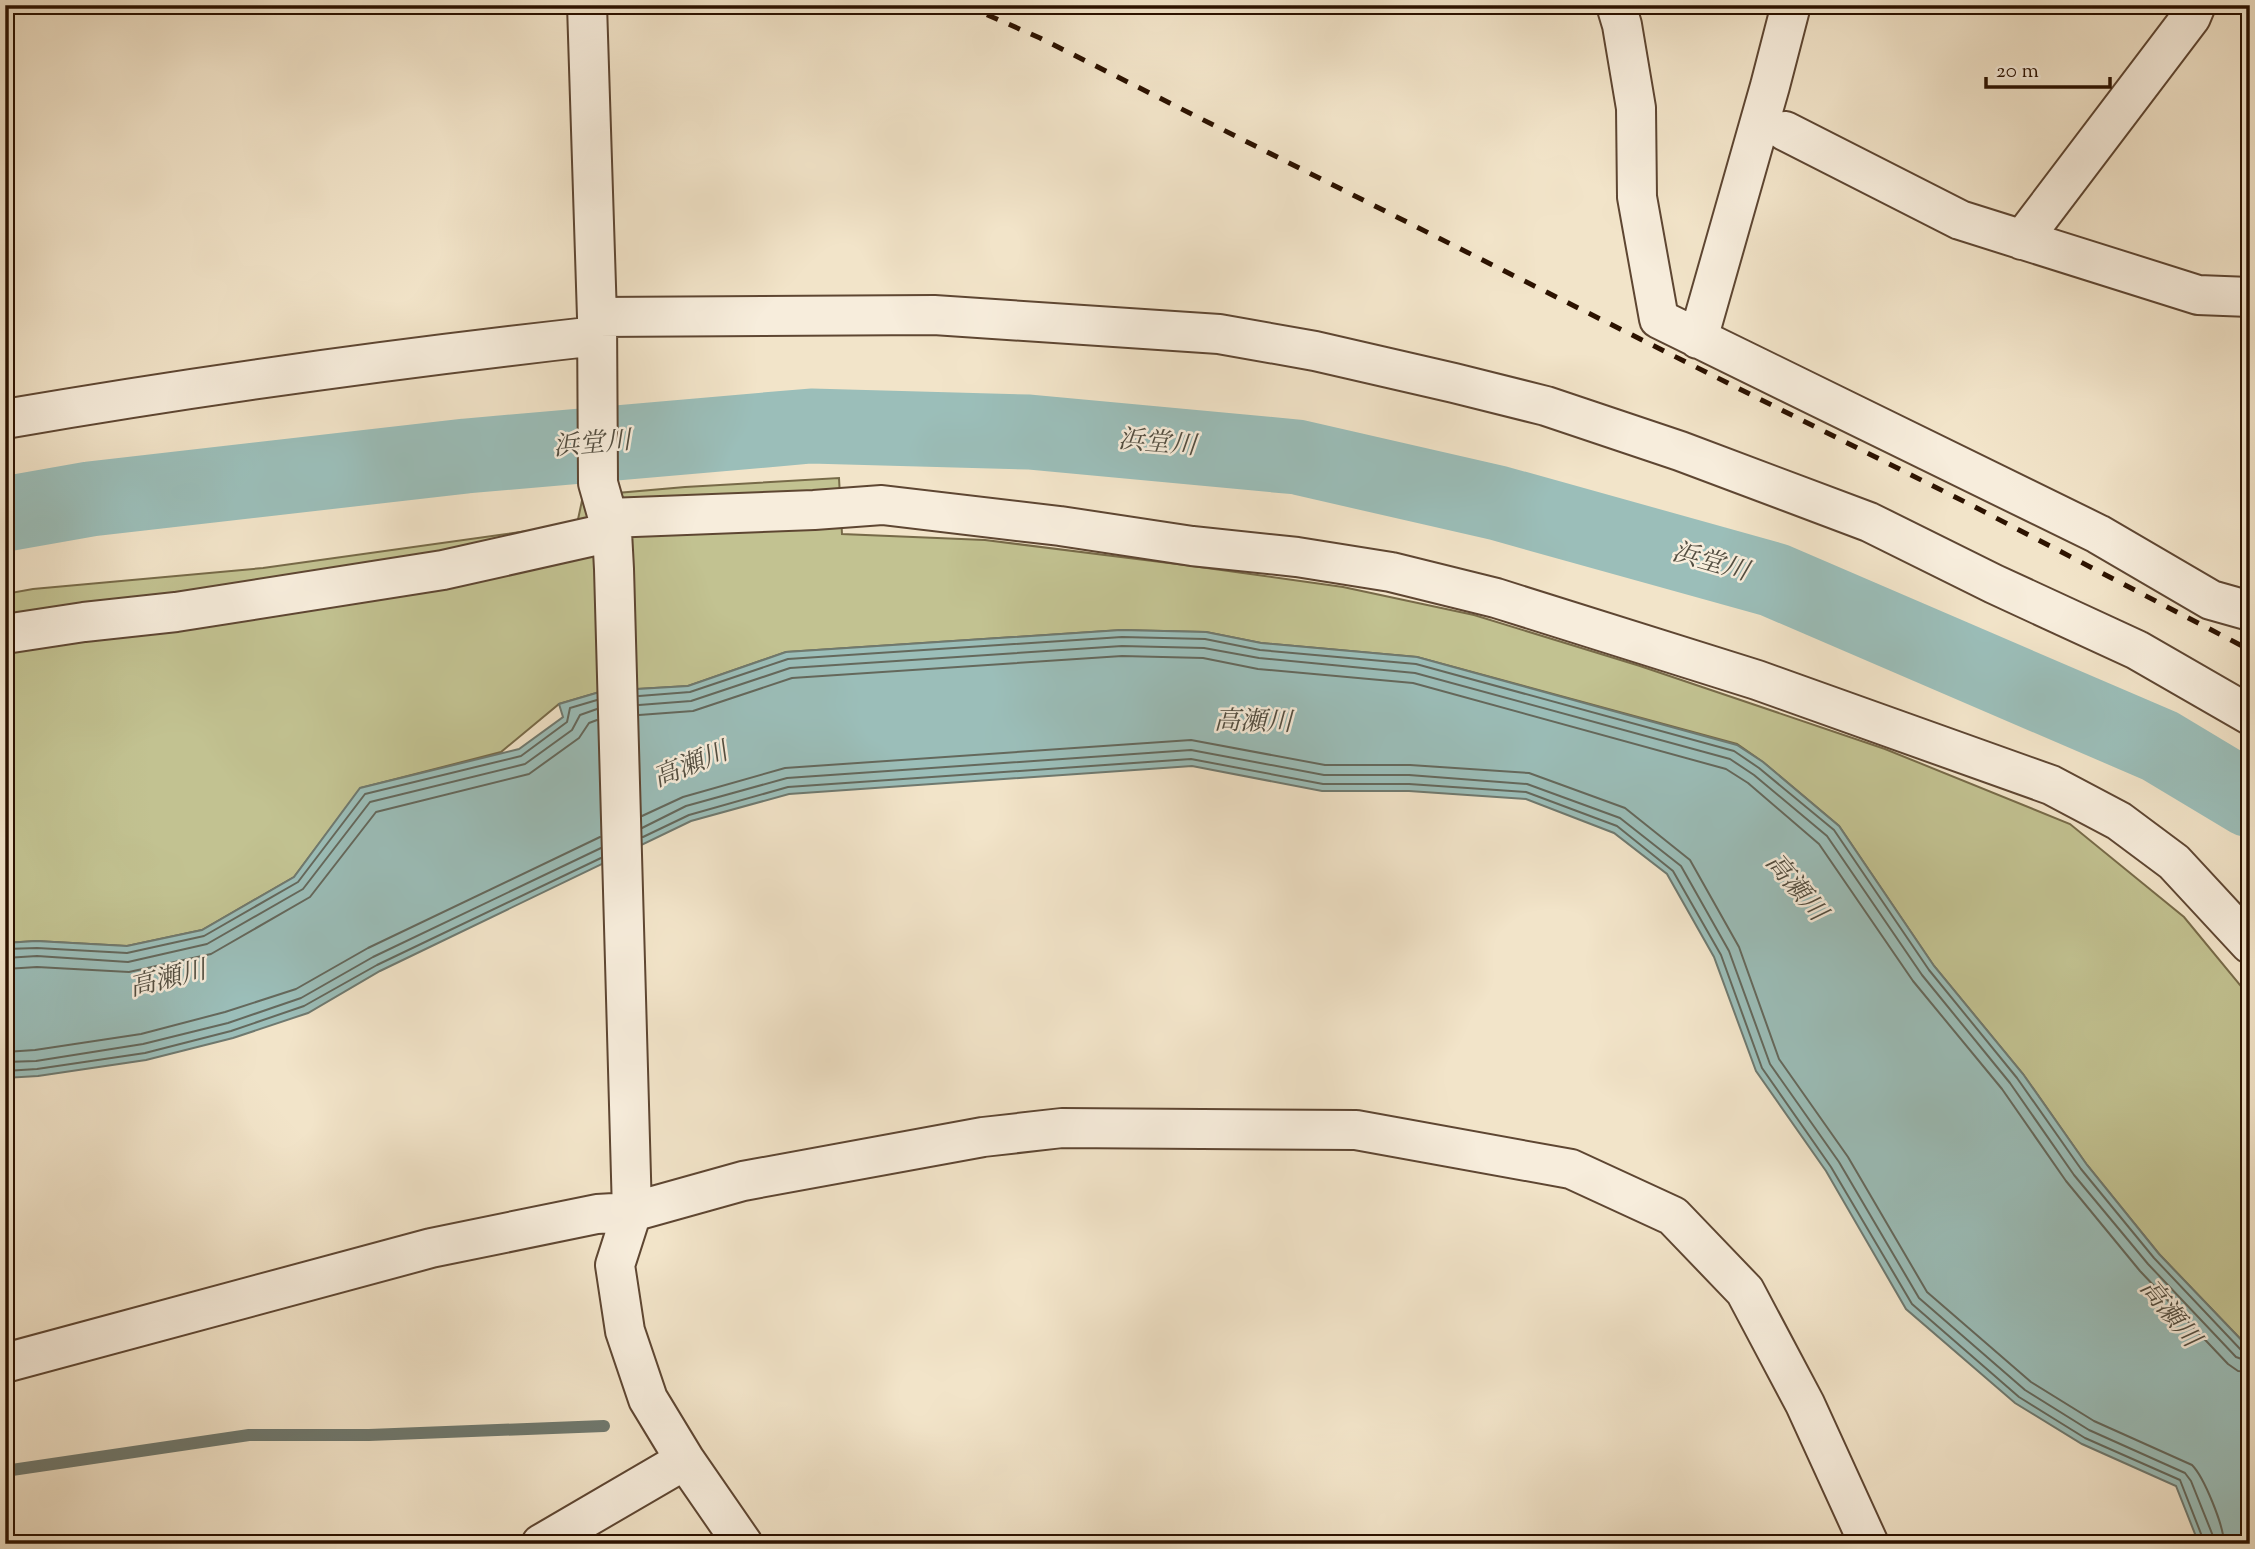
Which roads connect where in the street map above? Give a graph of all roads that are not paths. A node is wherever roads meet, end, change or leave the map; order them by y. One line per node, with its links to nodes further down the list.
1 (587, 5): 8 (street)
2 (1616, 5): 9 (street)
3 (1791, 5): 9 (street)
4 (2196, 5): 6 (street)
5 (1785, 131): 6 (street)
6 (2022, 240): 7 (street)
7 (2250, 297)
8 (597, 327): 10 (street); 11 (street); 14 (street)
9 (1698, 339): 12 (street)
10 (5, 419)
11 (608, 525): 13 (street); 15 (street); 16 (street)
12 (2250, 611)
13 (5, 634)
14 (2250, 715)
15 (2250, 944)
16 (631, 1201): 17 (street); 18 (street); 21 (street)
17 (5, 1363)
18 (685, 1460): 19 (street); 20 (street)
19 (541, 1544)
20 (743, 1544)
21 (1869, 1544)

